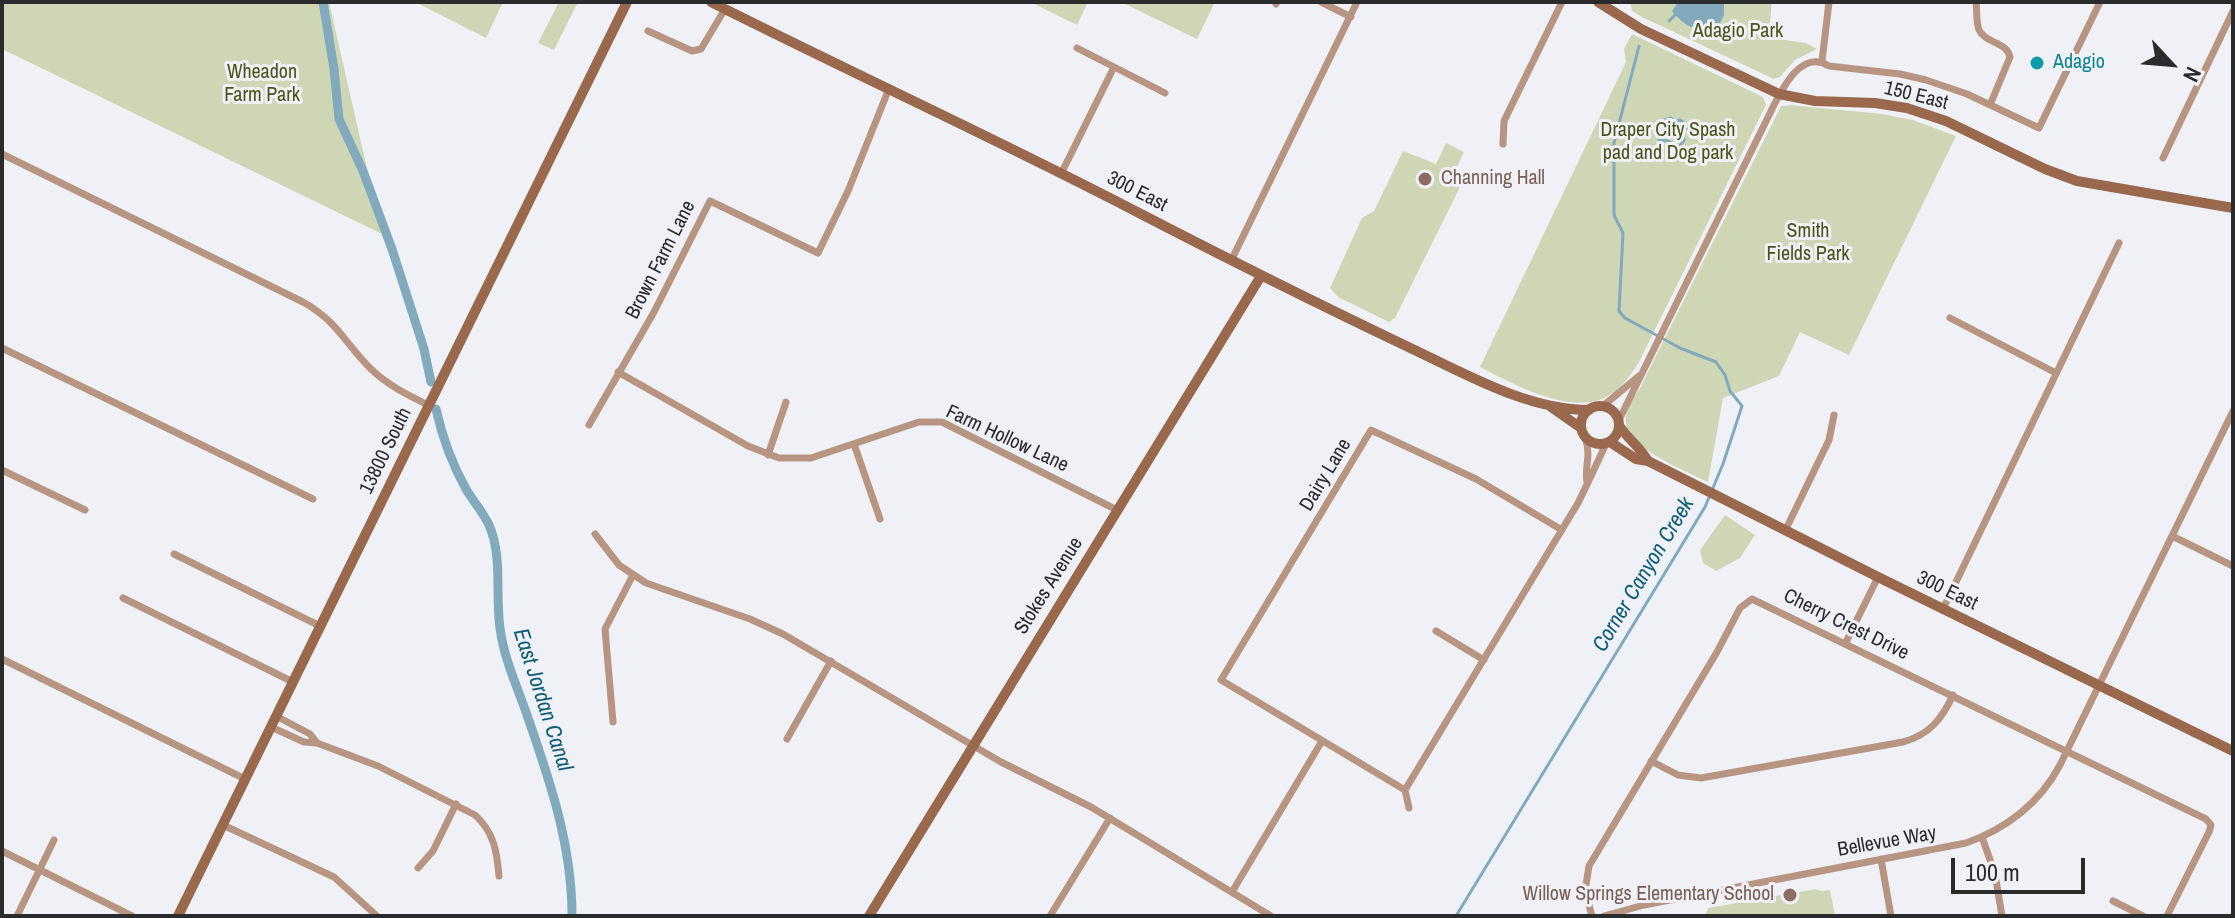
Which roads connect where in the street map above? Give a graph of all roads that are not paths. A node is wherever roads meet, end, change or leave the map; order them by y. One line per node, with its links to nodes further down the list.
1 (627, 2): 35 (main road, 13800 South)
2 (711, 2): 10 (main road, 300 East)
3 (1321, 2): 12 (street)
4 (1357, 2): 12 (street)
5 (1562, 2): 21 (street)
6 (1598, 2): 19 (main road, 150 East)
7 (1829, 2): 15 (street)
8 (1976, 2): 20 (street)
9 (2100, 2): 20 (street)
10 (725, 9): 13 (street); 17 (main road, 300 East)
11 (2233, 11): 23 (street)
12 (1351, 17): 27 (street)
13 (648, 31)
14 (1077, 48): 16 (street)
15 (1822, 61): 19 (street); 20 (street)
16 (1114, 67): 18 (street); 24 (street)
17 (888, 91): 24 (main road, 300 East); 31 (street, Brown Farm Lane)
18 (1165, 93)
19 (1779, 94): 25 (main road, 150 East); 33 (street)
20 (1990, 105)
21 (1503, 144)
22 (2, 154): 35 (street)
23 (2163, 158)
24 (1061, 174): 27 (main road, 300 East)
25 (2233, 208)
26 (2119, 243): 32 (street)
27 (1231, 261): 28 (main road, 300 East)
28 (1261, 276): 37 (main road, 300 East); 52 (main road, Stokes Avenue)
29 (1950, 318): 32 (street)
30 (2, 348): 50 (street)
31 (618, 372): 42 (street, Brown Farm Lane); 46 (street, Farm Hollow Lane)
32 (2056, 373): 63 (street)
33 (1639, 376): 36 (street); 41 (street)
34 (786, 402): 46 (street)
35 (428, 405): 64 (main road, 13800 South)
36 (1603, 406): 38 (main road); 41 (main road)
37 (1551, 407): 38 (main road, 300 East); 43 (main road, 300 East)
38 (1589, 410): 43 (main road)
39 (2233, 411): 57 (street, Bellevue Way)
40 (1834, 415): 55 (street)
41 (1619, 424): 44 (main road); 47 (main road, 300 East)
42 (589, 425)
43 (1583, 433): 44 (main road); 49 (street)
44 (1608, 443): 47 (main road, 300 East); 49 (street)
45 (854, 444): 46 (street, Farm Hollow Lane); 52 (street, Farm Hollow Lane); 53 (street)
46 (768, 455)
47 (1648, 461): 55 (main road, 300 East)
48 (2, 470): 51 (street)
49 (1587, 482): 54 (street)
50 (313, 499)
51 (85, 510)
52 (1117, 510): 79 (main road, Stokes Avenue)
53 (880, 519)
54 (1562, 530): 68 (street); 77 (street, Dairy Lane)
55 (1785, 531): 61 (main road, 300 East)
56 (595, 534): 60 (street)
57 (2172, 536): 59 (street); 71 (street, Bellevue Way)
58 (174, 554): 64 (street)
59 (2233, 566)
60 (633, 575): 69 (street); 74 (street)
61 (1878, 577): 63 (main road, 300 East); 66 (street)
62 (123, 598): 70 (street)
63 (1943, 609): 71 (main road, 300 East)
64 (320, 626): 70 (main road, 13800 South)
65 (1436, 631): 68 (street)
66 (1846, 642): 72 (street, Cherry Crest Drive); 82 (street, Cherry Crest Drive)
67 (2, 659): 83 (street)
68 (1484, 660): 84 (street)
69 (831, 661): 76 (street); 79 (street)
70 (293, 682): 73 (main road, 13800 South)
71 (2099, 686): 80 (street, Bellevue Way); 81 (main road, 300 East)
72 (1953, 695): 80 (street, Cherry Crest Drive); 82 (street)
73 (276, 716): 75 (main road, 13800 South); 78 (street)
74 (613, 722)
75 (271, 727): 78 (street); 83 (main road, 13800 South)
76 (787, 739)
77 (1322, 741): 84 (street); 96 (street)
78 (317, 743): 85 (street)
79 (972, 745): 87 (street); 102 (main road, Stokes Avenue)
80 (2067, 751): 89 (street, Bellevue Way); 110 (street, Cherry Crest Drive)
81 (2233, 751)
82 (1651, 761): 105 (street, Cherry Crest Drive)
83 (245, 779): 88 (main road, 13800 South)
84 (1405, 790): 86 (street)
85 (456, 804): 93 (street); 95 (street)
86 (1409, 808)
87 (1110, 818): 96 (street); 103 (street)
88 (223, 825): 100 (main road, 13800 South); 101 (street)
89 (1982, 837): 92 (street, Bellevue Way); 108 (street)
90 (54, 840): 94 (street)
91 (2, 851): 94 (street)
92 (1881, 859): 106 (street, Bellevue Way); 107 (street)
93 (418, 868)
94 (39, 869): 98 (street); 99 (street)
95 (499, 876)
96 (1232, 892): 104 (street)
97 (2113, 901): 109 (street)
98 (17, 916)
99 (132, 916)
100 (178, 916)
101 (377, 916)
102 (869, 916)
103 (1050, 916)
104 (1271, 916)
105 (1592, 916)
106 (1604, 916)
107 (1891, 916)
108 (2002, 916)
109 (2143, 916)
110 (2167, 916)

